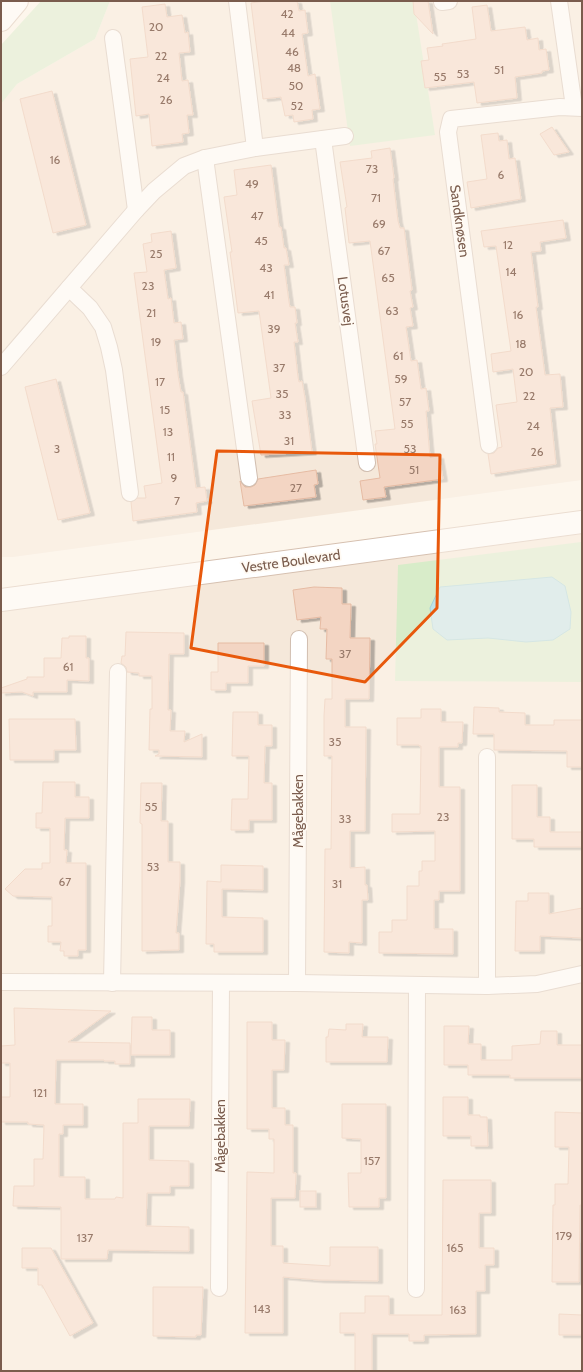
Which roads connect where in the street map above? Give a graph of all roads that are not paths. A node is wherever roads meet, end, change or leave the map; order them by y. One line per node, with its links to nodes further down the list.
1 (17, 1): 4 (street)
2 (237, 1): 9 (street)
3 (559, 1): 6 (street, Sandknøsen)
4 (1, 20)
5 (112, 38): 11 (street)
6 (578, 108): 14 (street, Sandknøsen)
7 (345, 136): 8 (street)
8 (323, 139): 9 (street); 15 (street, Lotusvej)
9 (255, 148): 10 (street)
10 (205, 158): 11 (street); 16 (street)
11 (136, 210): 12 (street)
12 (69, 288): 13 (street); 17 (street)
13 (1, 367)
14 (489, 444)
15 (367, 462)
16 (248, 478)
17 (130, 493)
18 (582, 522): 19 (street, Vestre Boulevard)
19 (1, 600)
20 (299, 639): 27 (street, Mågebakken)
21 (118, 672): 25 (street)
22 (487, 758): 29 (street)
23 (582, 974): 29 (street)
24 (1, 982): 25 (street)
25 (112, 983): 26 (street)
26 (221, 983): 27 (street); 30 (street, Mågebakken)
27 (297, 983): 28 (street)
28 (417, 986): 29 (street); 31 (street)
29 (488, 986)
30 (219, 1288)
31 (416, 1289)

